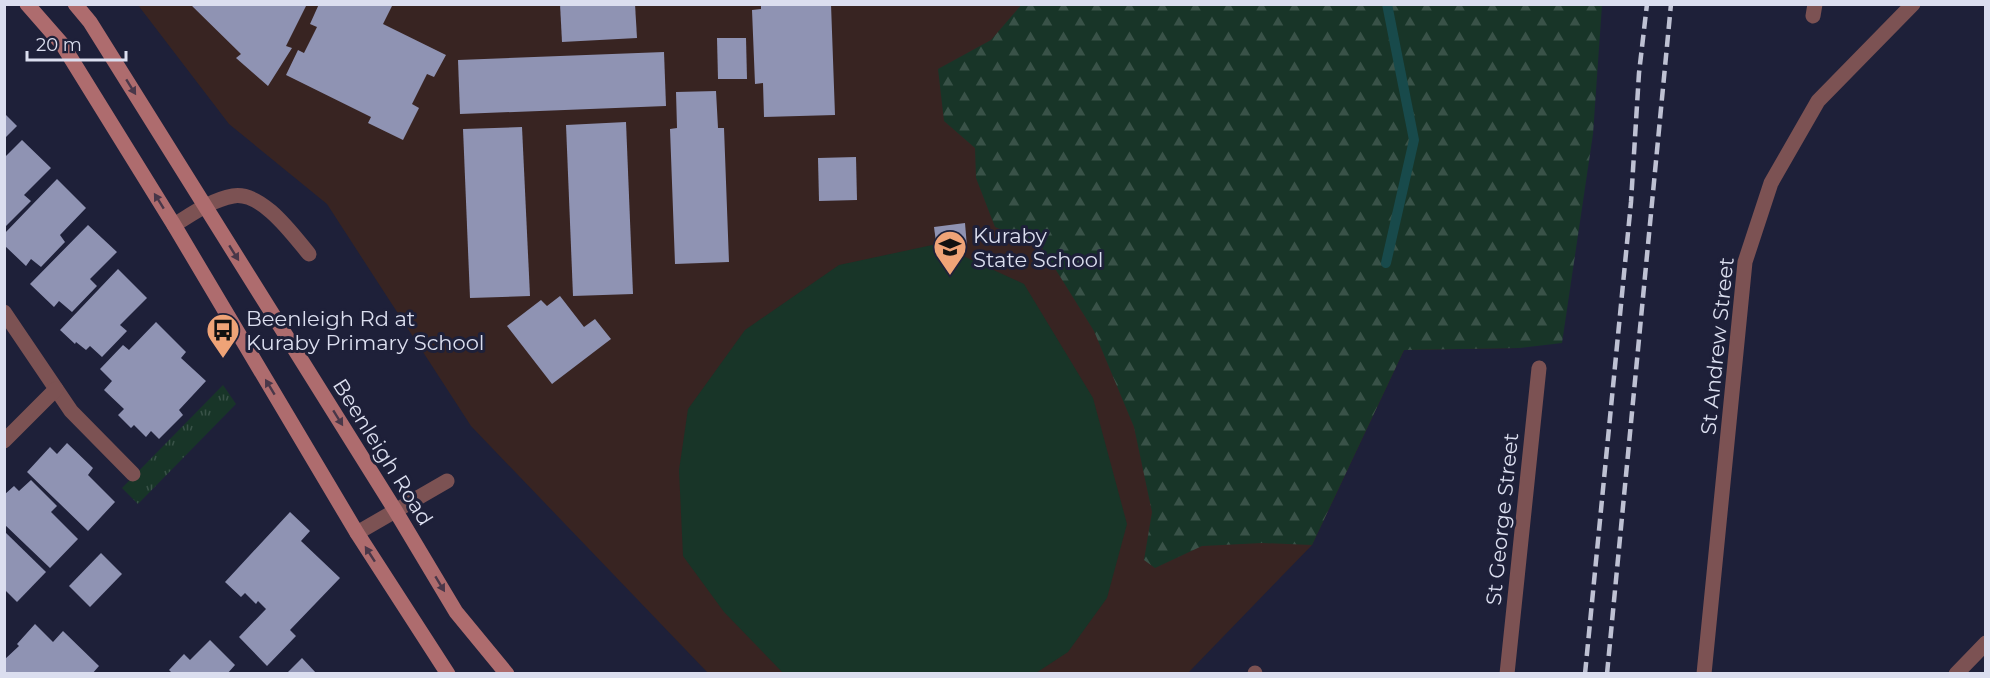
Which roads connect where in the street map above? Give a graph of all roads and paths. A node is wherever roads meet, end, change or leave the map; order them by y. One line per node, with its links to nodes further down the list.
1 (27, 4): 5 (main road, one-way to 1)
2 (75, 4): 4 (main road, Beenleigh Road, one-way to 4)
3 (1913, 4): 19 (street, St Andrew Street)
4 (205, 206): 5 (street); 6 (street); 13 (main road, Beenleigh Road, one-way to 13)
5 (174, 225): 14 (main road, one-way to 5)
6 (309, 254)
7 (4, 312): 9 (street)
8 (1539, 368): 18 (street, St George Street)
9 (56, 389): 10 (street); 11 (street)
10 (4, 441)
11 (133, 474)
12 (447, 481): 13 (street)
13 (395, 510): 14 (street); 17 (main road, Beenleigh Road, one-way to 17)
14 (357, 533): 16 (main road, one-way to 14)
15 (1986, 643): 20 (street)
16 (448, 674)
17 (507, 674)
18 (1507, 674)
19 (1704, 674)
20 (1956, 674)

